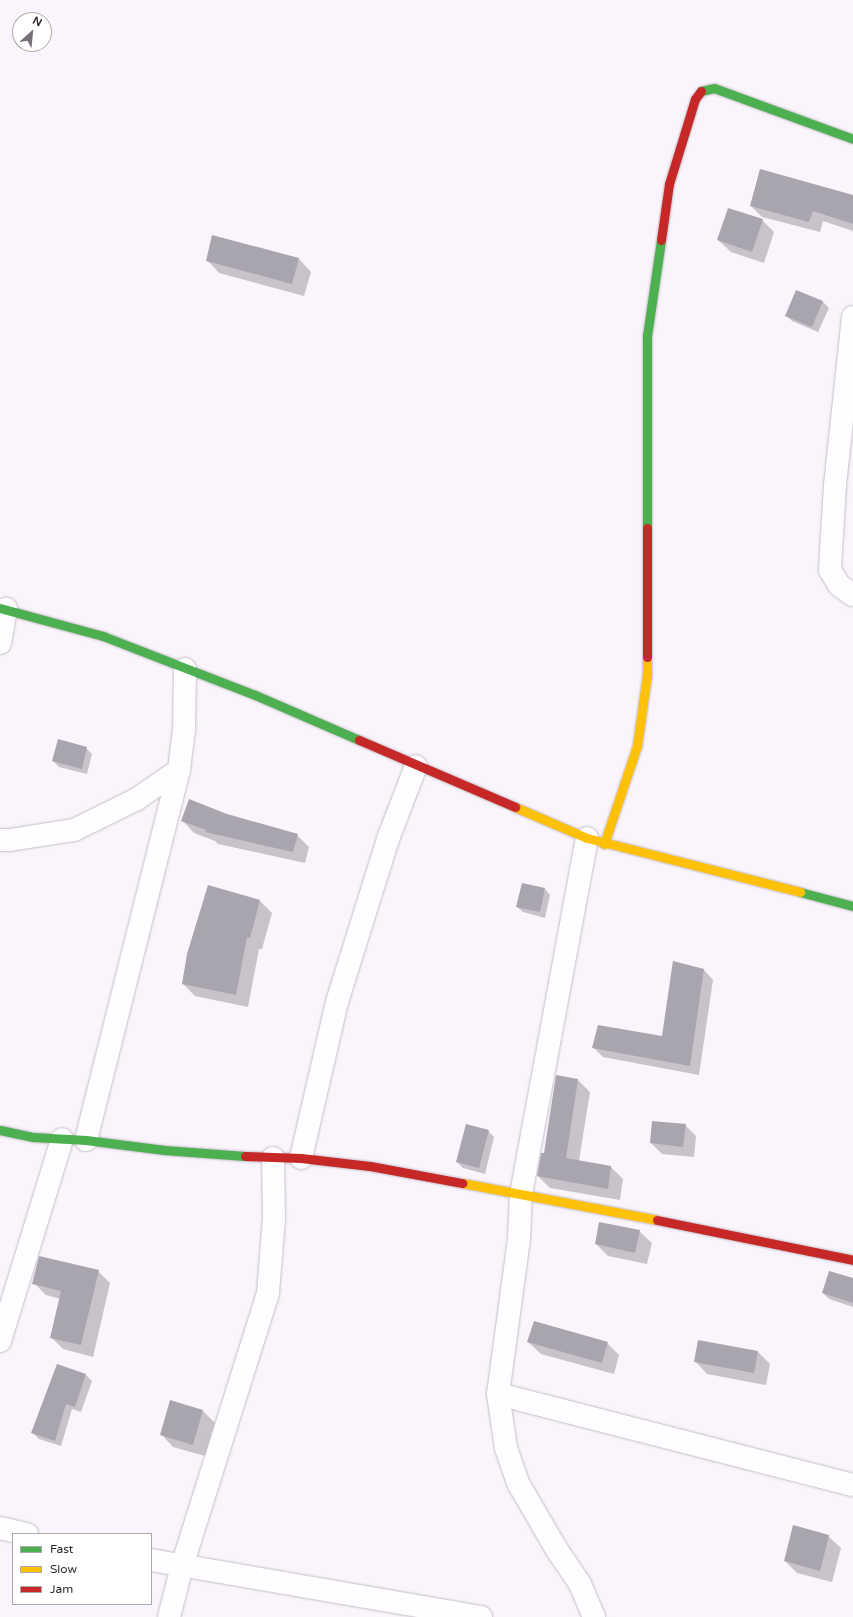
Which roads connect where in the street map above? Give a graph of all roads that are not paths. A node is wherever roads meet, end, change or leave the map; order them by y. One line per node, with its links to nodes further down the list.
1 (853, 139): 10 (street)
2 (853, 318): 3 (street)
3 (853, 595)
4 (3, 609): 5 (street); 6 (street)
5 (0, 643)
6 (185, 669): 7 (street); 8 (street)
7 (416, 766): 10 (street); 16 (street)
8 (179, 770): 9 (street); 14 (street)
9 (0, 840)
10 (596, 841): 11 (street); 17 (street)
11 (853, 906)
12 (0, 1130): 13 (street)
13 (62, 1139): 14 (street); 20 (street)
14 (86, 1140): 15 (street)
15 (273, 1158): 16 (street); 26 (street)
16 (301, 1158): 17 (street)
17 (521, 1193): 19 (street); 21 (street)
18 (853, 1257): 19 (street)
19 (853, 1260)
20 (0, 1341)
21 (498, 1394): 22 (street); 29 (street)
22 (853, 1485)
23 (0, 1528): 24 (street)
24 (22, 1533)
25 (152, 1560): 26 (street)
26 (182, 1566): 27 (street); 28 (street)
27 (170, 1617)
28 (481, 1617)
29 (594, 1617)

